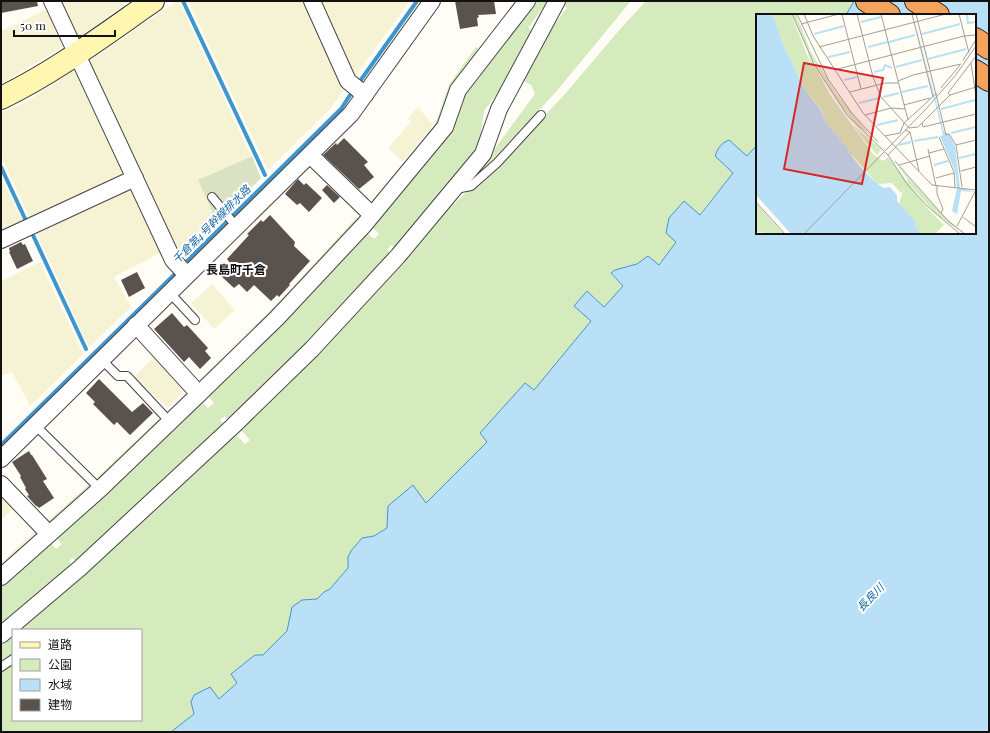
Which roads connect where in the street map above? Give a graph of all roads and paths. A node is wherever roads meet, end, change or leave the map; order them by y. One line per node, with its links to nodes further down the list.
1 (52, 1): 13 (street)
2 (153, 1): 13 (street)
3 (312, 1): 16 (street)
4 (432, 1): 16 (street)
5 (527, 1): 23 (street)
6 (558, 1): 21 (street)
7 (867, 1): 9 (highway)
8 (916, 1): 10 (highway)
9 (887, 14)
10 (936, 14)
11 (976, 40): 12 (highway)
12 (989, 48)
13 (78, 54): 17 (street); 20 (street)
14 (976, 72): 15 (highway)
15 (989, 80)
16 (359, 90): 19 (street)
17 (1, 98)
18 (541, 115): 21 (lane)
19 (310, 155): 23 (street); 24 (street)
20 (135, 178): 25 (street); 26 (street)
21 (453, 190): 39 (street)
22 (212, 197): 24 (lane)
23 (372, 215): 31 (street)
24 (232, 221): 26 (street)
25 (1, 240)
26 (182, 270): 27 (street)
27 (169, 292): 28 (lane); 29 (street)
28 (195, 320)
29 (136, 325): 30 (street); 31 (street)
30 (101, 359): 32 (lane); 33 (street)
31 (199, 394): 32 (street)
32 (170, 422): 36 (street)
33 (35, 425): 34 (street); 36 (lane)
34 (4, 449)
35 (1, 484): 37 (street)
36 (100, 489): 37 (street)
37 (49, 534): 38 (street)
38 (2, 572)
39 (1, 635)
40 (12, 661): 41 (lane)
41 (1, 667)

